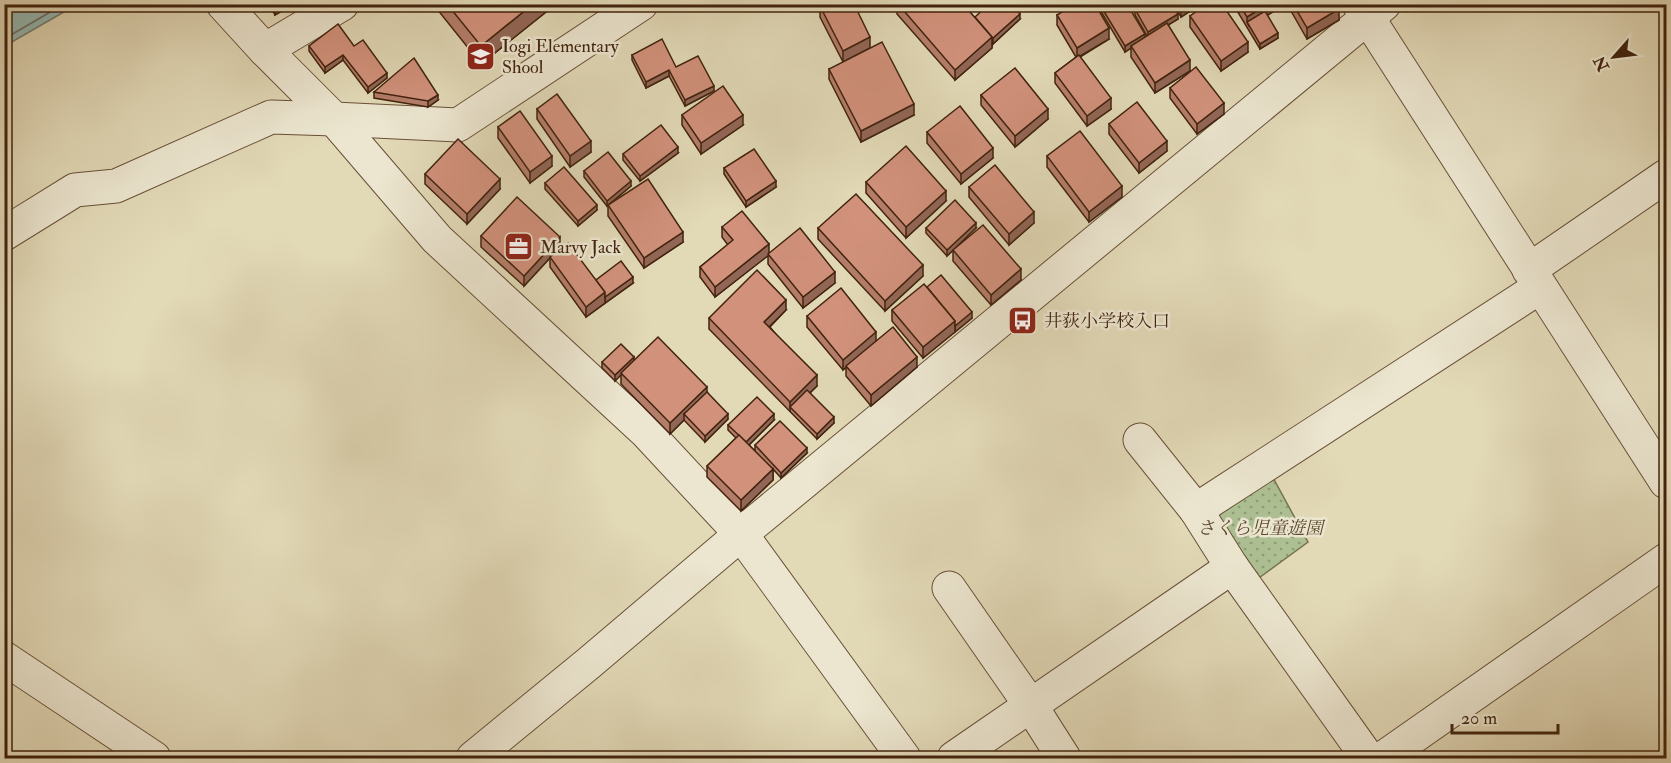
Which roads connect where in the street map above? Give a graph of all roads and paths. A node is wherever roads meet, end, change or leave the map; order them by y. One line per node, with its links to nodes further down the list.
1 (223, 4): 5 (street)
2 (342, 4): 5 (street)
3 (641, 4): 6 (street)
4 (1370, 9): 9 (street); 13 (street)
5 (265, 50): 6 (street)
6 (334, 119): 8 (street); 13 (street)
7 (1666, 176): 9 (street)
8 (4, 234)
9 (1535, 278): 11 (street); 12 (street)
10 (1140, 440): 12 (street)
11 (1666, 482)
12 (1196, 510): 15 (street)
13 (741, 534): 20 (street); 21 (street)
14 (1666, 560): 25 (street)
15 (1232, 567): 18 (street); 24 (street)
16 (949, 588): 18 (street)
17 (4, 658): 19 (street)
18 (1031, 706): 22 (street); 23 (street)
19 (154, 759)
20 (473, 759)
21 (904, 759)
22 (954, 759)
23 (1064, 759)
24 (1368, 759)
25 (1383, 759)

